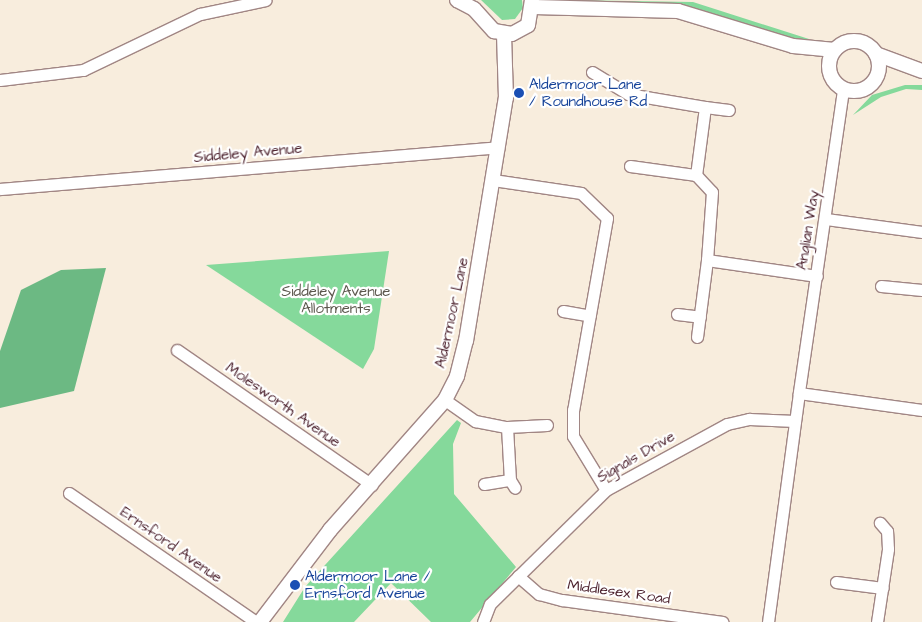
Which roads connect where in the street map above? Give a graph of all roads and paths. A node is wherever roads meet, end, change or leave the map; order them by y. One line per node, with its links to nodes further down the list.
1 (266, 0): 4 (street)
2 (457, 0): 5 (street)
3 (533, 3): 5 (street); 6 (street)
4 (215, 5): 12 (street)
5 (504, 34): 17 (street, Aldermoor Lane)
6 (792, 46): 7 (street); 11 (street)
7 (834, 50): 8 (street); 11 (street)
8 (876, 54): 9 (street); 13 (street)
9 (921, 71): 13 (street)
10 (592, 72): 15 (street)
11 (830, 75): 14 (street)
12 (0, 80)
13 (875, 81): 14 (street)
14 (843, 90): 22 (street, Anglian Way)
15 (705, 107): 16 (street); 19 (street)
16 (729, 110)
17 (498, 147): 20 (street, Aldermoor Lane); 21 (street, Siddeley Avenue)
18 (630, 166): 19 (street)
19 (696, 175): 24 (street)
20 (493, 180): 30 (street); 35 (street, Aldermoor Lane)
21 (0, 189)
22 (826, 219): 23 (street); 25 (street, Anglian Way)
23 (922, 232)
24 (707, 260): 25 (street); 31 (street)
25 (816, 276): 34 (street, Anglian Way)
26 (881, 286): 27 (street)
27 (922, 290)
28 (564, 311): 30 (street)
29 (678, 314): 31 (street)
30 (590, 316): 42 (street)
31 (700, 318): 32 (street)
32 (697, 337)
33 (177, 350): 41 (street, Molesworth Avenue)
34 (799, 394): 36 (street); 37 (street)
35 (444, 400): 39 (street); 41 (street, Aldermoor Lane)
36 (922, 410)
37 (795, 421): 42 (street, Signals Drive); 52 (street)
38 (547, 424): 39 (street)
39 (507, 427): 40 (street)
40 (484, 484)
41 (372, 485): 49 (street, Aldermoor Lane)
42 (606, 490): 45 (street, Signals Drive)
43 (69, 493): 48 (street, Ernsford Avenue)
44 (880, 523): 47 (street)
45 (518, 576): 50 (street, Signals Drive); 51 (street, Middlesex Road)
46 (836, 582): 47 (street)
47 (883, 588): 53 (street)
48 (256, 622)
49 (260, 622)
50 (483, 622)
51 (722, 622)
52 (768, 622)
53 (876, 622)

